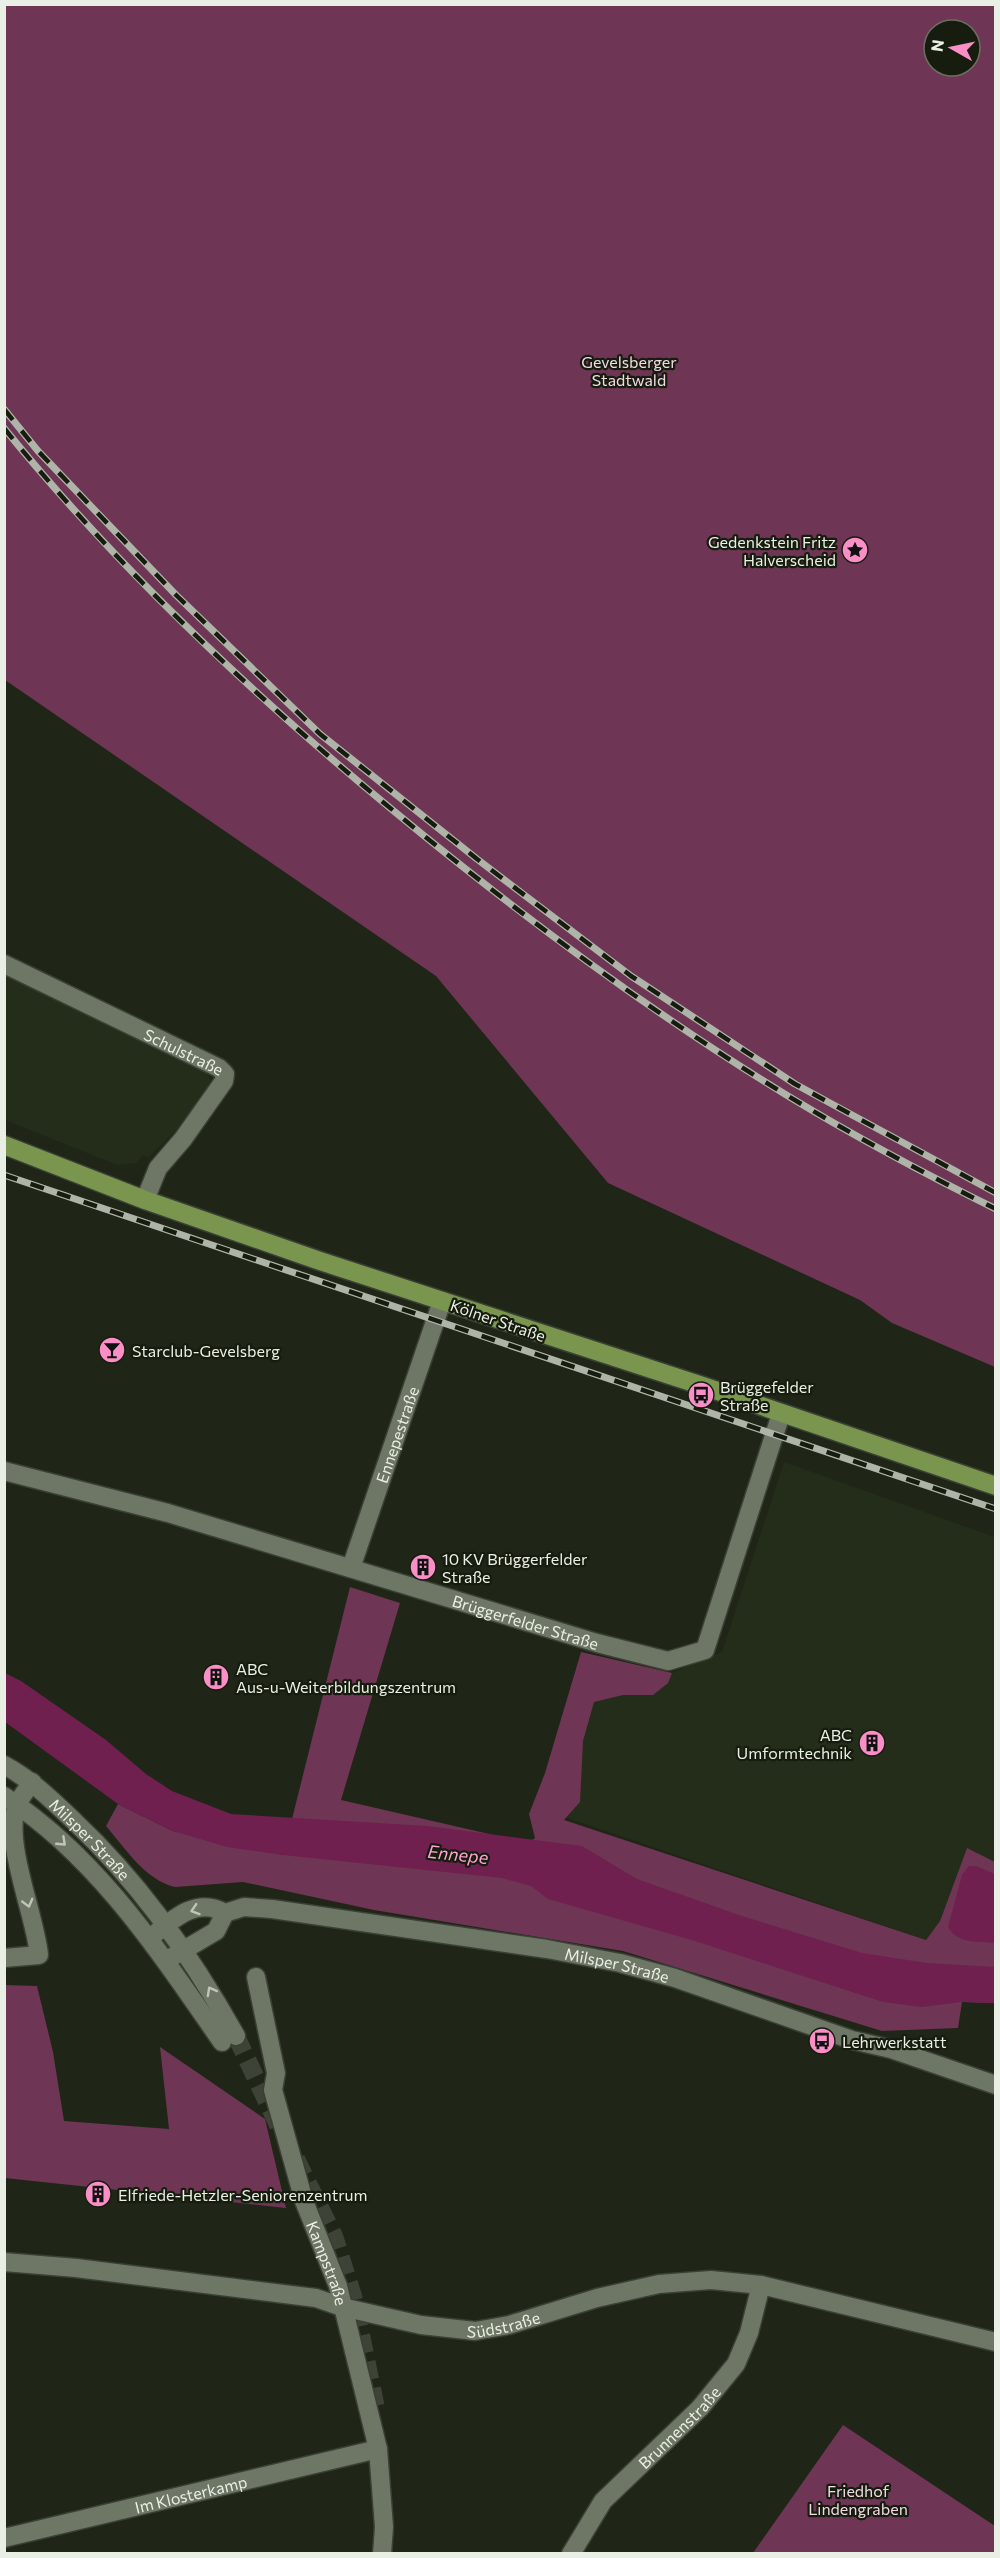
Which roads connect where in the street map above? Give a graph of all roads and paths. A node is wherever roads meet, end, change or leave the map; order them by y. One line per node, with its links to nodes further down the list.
1 (4, 964): 3 (street, Schulstraße)
2 (8, 1149): 3 (main road, Kölner Straße)
3 (145, 1200): 4 (main road, Kölner Straße)
4 (442, 1301): 5 (main road, Kölner Straße); 8 (street, Ennepestraße)
5 (782, 1414): 7 (main road, Kölner Straße); 8 (street, Brüggerfelder Straße)
6 (4, 1471): 8 (street, Brüggerfelder Straße)
7 (996, 1486)
8 (351, 1568)
9 (4, 1765): 10 (street, Milsper Straße)
10 (32, 1782): 11 (street); 13 (street, Milsper Straße)
11 (11, 1800): 14 (street, Milsper Straße, one-way to 14); 16 (street, one-way to 16)
12 (225, 1913): 13 (street, Milsper Straße, one-way to 13); 15 (street); 19 (street, Milsper Straße)
13 (166, 1925): 14 (street, Milsper Straße); 15 (street)
14 (150, 1938): 17 (street, Milsper Straße)
15 (184, 1948): 17 (street); 17 (street, Milsper Straße, one-way to 15)
16 (4, 1958)
17 (167, 1960)
18 (256, 1977): 22 (street, Kampstraße)
19 (996, 2085)
20 (4, 2262): 22 (street, Südstraße)
21 (761, 2285): 22 (street, Südstraße); 23 (street, Südstraße); 27 (street, Brunnenstraße)
22 (342, 2307): 24 (street, Kampstraße)
23 (996, 2342)
24 (378, 2449): 25 (street, Im Klosterkamp); 26 (street, Kampstraße)
25 (4, 2538)
26 (382, 2553)
27 (571, 2553)

